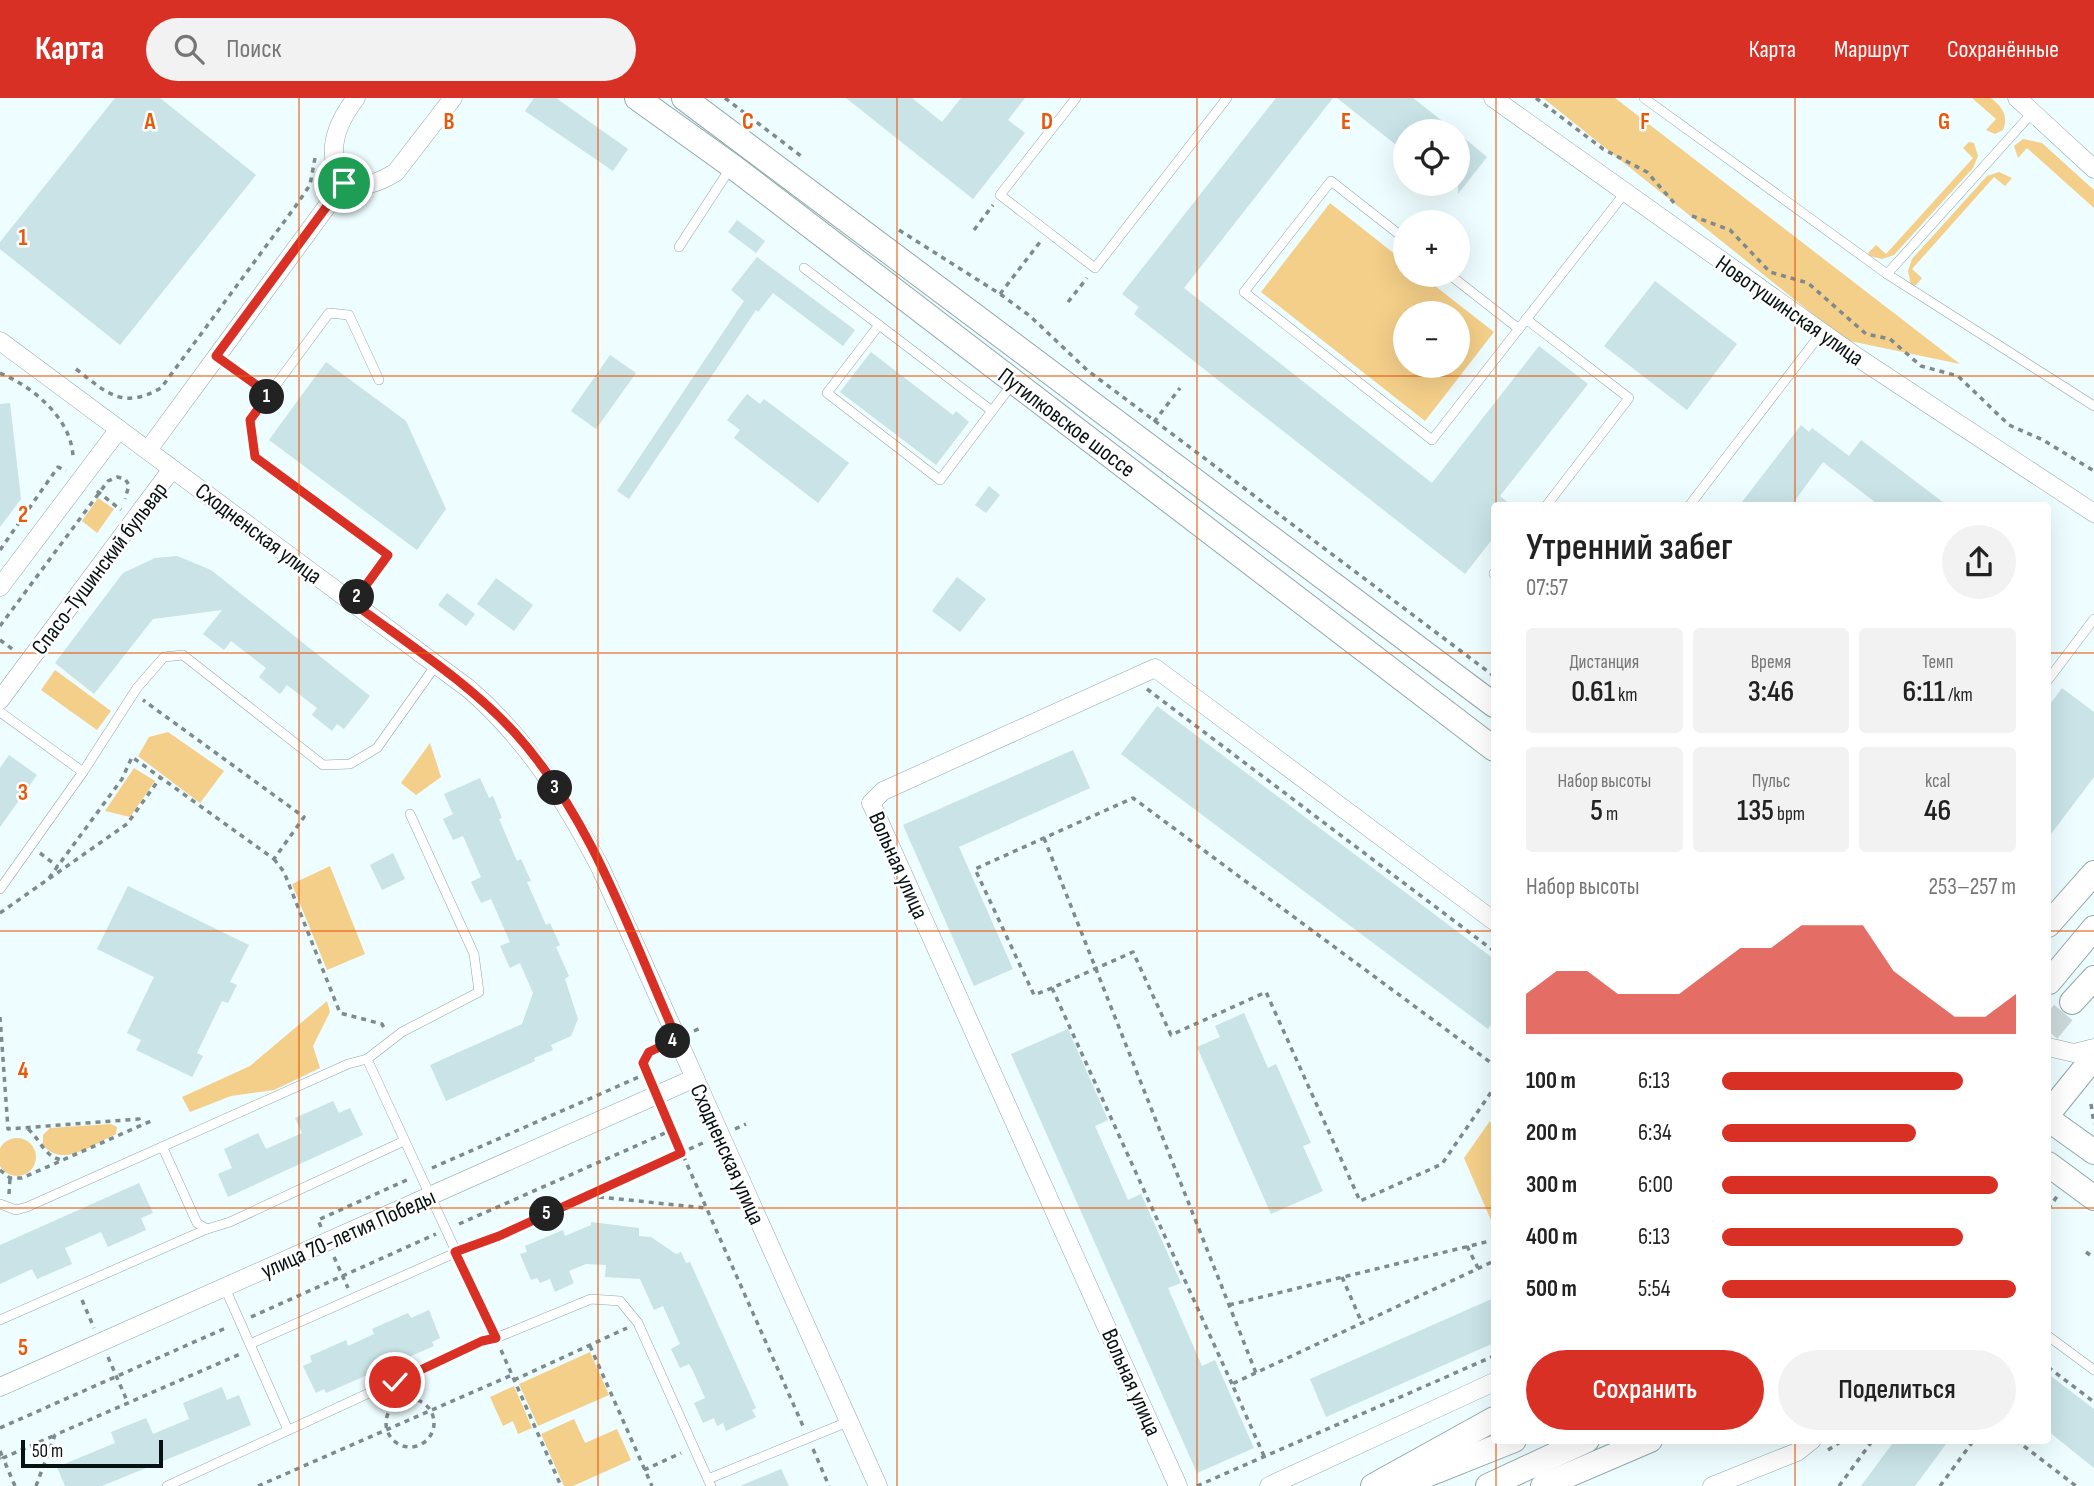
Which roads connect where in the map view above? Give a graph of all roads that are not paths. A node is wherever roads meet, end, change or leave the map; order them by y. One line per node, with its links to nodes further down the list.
1 (356, 98): 13 (street)
2 (453, 98): 13 (street)
3 (637, 98): 11 (main road, Путилковское шоссе)
4 (684, 98): 43 (main road, Путилковское шоссе)
5 (1076, 98): 6 (lane)
6 (1227, 98)
7 (1493, 98): 14 (street, Новотушинская улица)
8 (1644, 98): 18 (lane)
9 (2017, 98): 10 (street)
10 (2033, 112): 12 (street); 18 (lane)
11 (732, 166): 16 (lane); 27 (main road, Путилковское шоссе)
12 (2094, 169)
13 (344, 183): 25 (street)
14 (1624, 194): 20 (lane); 23 (street, Новотушинская улица)
15 (1393, 230): 22 (lane)
16 (679, 247)
17 (804, 268): 21 (lane)
18 (1887, 274): 29 (lane)
19 (1466, 287): 22 (lane)
20 (1526, 319): 22 (lane); 34 (lane)
21 (879, 325): 30 (lane); 30 (lane)
22 (1519, 328)
23 (1822, 332): 35 (lane); 36 (street, Новотушинская улица)
24 (0, 341): 31 (street, Сходненская улица)
25 (216, 356): 28 (lane); 32 (street)
26 (379, 380): 28 (lane)
27 (1014, 382): 30 (lane); 45 (main road, Путилковское шоссе)
28 (269, 394): 38 (lane)
29 (2094, 406)
30 (992, 411)
31 (119, 429): 32 (street, Сходненская улица); 37 (street)
32 (148, 450): 33 (street, Сходненская улица)
33 (172, 469): 38 (street, Сходненская улица); 42 (street, Спасо-Тушинский бульвар)
34 (1549, 502)
35 (1692, 502)
36 (2094, 513)
37 (0, 587)
38 (353, 603): 40 (street, Сходненская улица)
39 (2094, 619): 41 (lane)
40 (436, 665): 46 (lane); 60 (street, Сходненская улица)
41 (2051, 676)
42 (0, 700)
43 (1491, 703)
44 (0, 712): 46 (lane)
45 (1491, 748)
46 (83, 772): 49 (lane)
47 (410, 814): 59 (lane)
48 (2094, 873): 51 (main road)
49 (0, 889)
50 (1491, 919): 90 (street, Вольная улица)
51 (2051, 922)
52 (2094, 928): 54 (main road)
53 (2094, 978): 55 (main road)
54 (2051, 980)
55 (2072, 1002)
56 (2051, 1048): 57 (street)
57 (2094, 1048)
58 (2094, 1057): 61 (main road)
59 (367, 1059): 63 (lane); 64 (lane)
60 (695, 1078): 67 (street, улица 70-летия Победы); 80 (street, Сходненская улица)
61 (2051, 1112)
62 (2051, 1118): 65 (main road)
63 (404, 1141): 67 (lane); 70 (lane)
64 (163, 1148): 69 (lane); 70 (lane)
65 (2094, 1152)
66 (2051, 1168): 68 (main road)
67 (430, 1197): 71 (lane); 72 (street, улица 70-летия Победы)
68 (2094, 1198)
69 (0, 1204)
70 (206, 1229): 73 (lane)
71 (455, 1252): 74 (lane); 76 (lane)
72 (225, 1287): 76 (lane); 79 (street, улица 70-летия Победы)
73 (0, 1320)
74 (496, 1338): 82 (lane); 87 (lane)
75 (2051, 1338): 77 (lane)
76 (250, 1346): 82 (lane)
77 (2094, 1370)
78 (1491, 1383): 91 (street)
79 (0, 1387)
80 (850, 1421): 87 (lane); 89 (street, Сходненская улица)
81 (1491, 1421): 92 (main road)
82 (288, 1430): 88 (lane)
83 (1504, 1444): 93 (main road)
84 (1578, 1444): 94 (main road)
85 (1641, 1444): 95 (main road)
86 (1807, 1444): 96 (street)
87 (709, 1483)
88 (167, 1486)
89 (878, 1486)
90 (1178, 1486)
91 (1269, 1486)
92 (1373, 1486)
93 (1398, 1486)
94 (1488, 1486)
95 (1543, 1486)
96 (1712, 1486)

